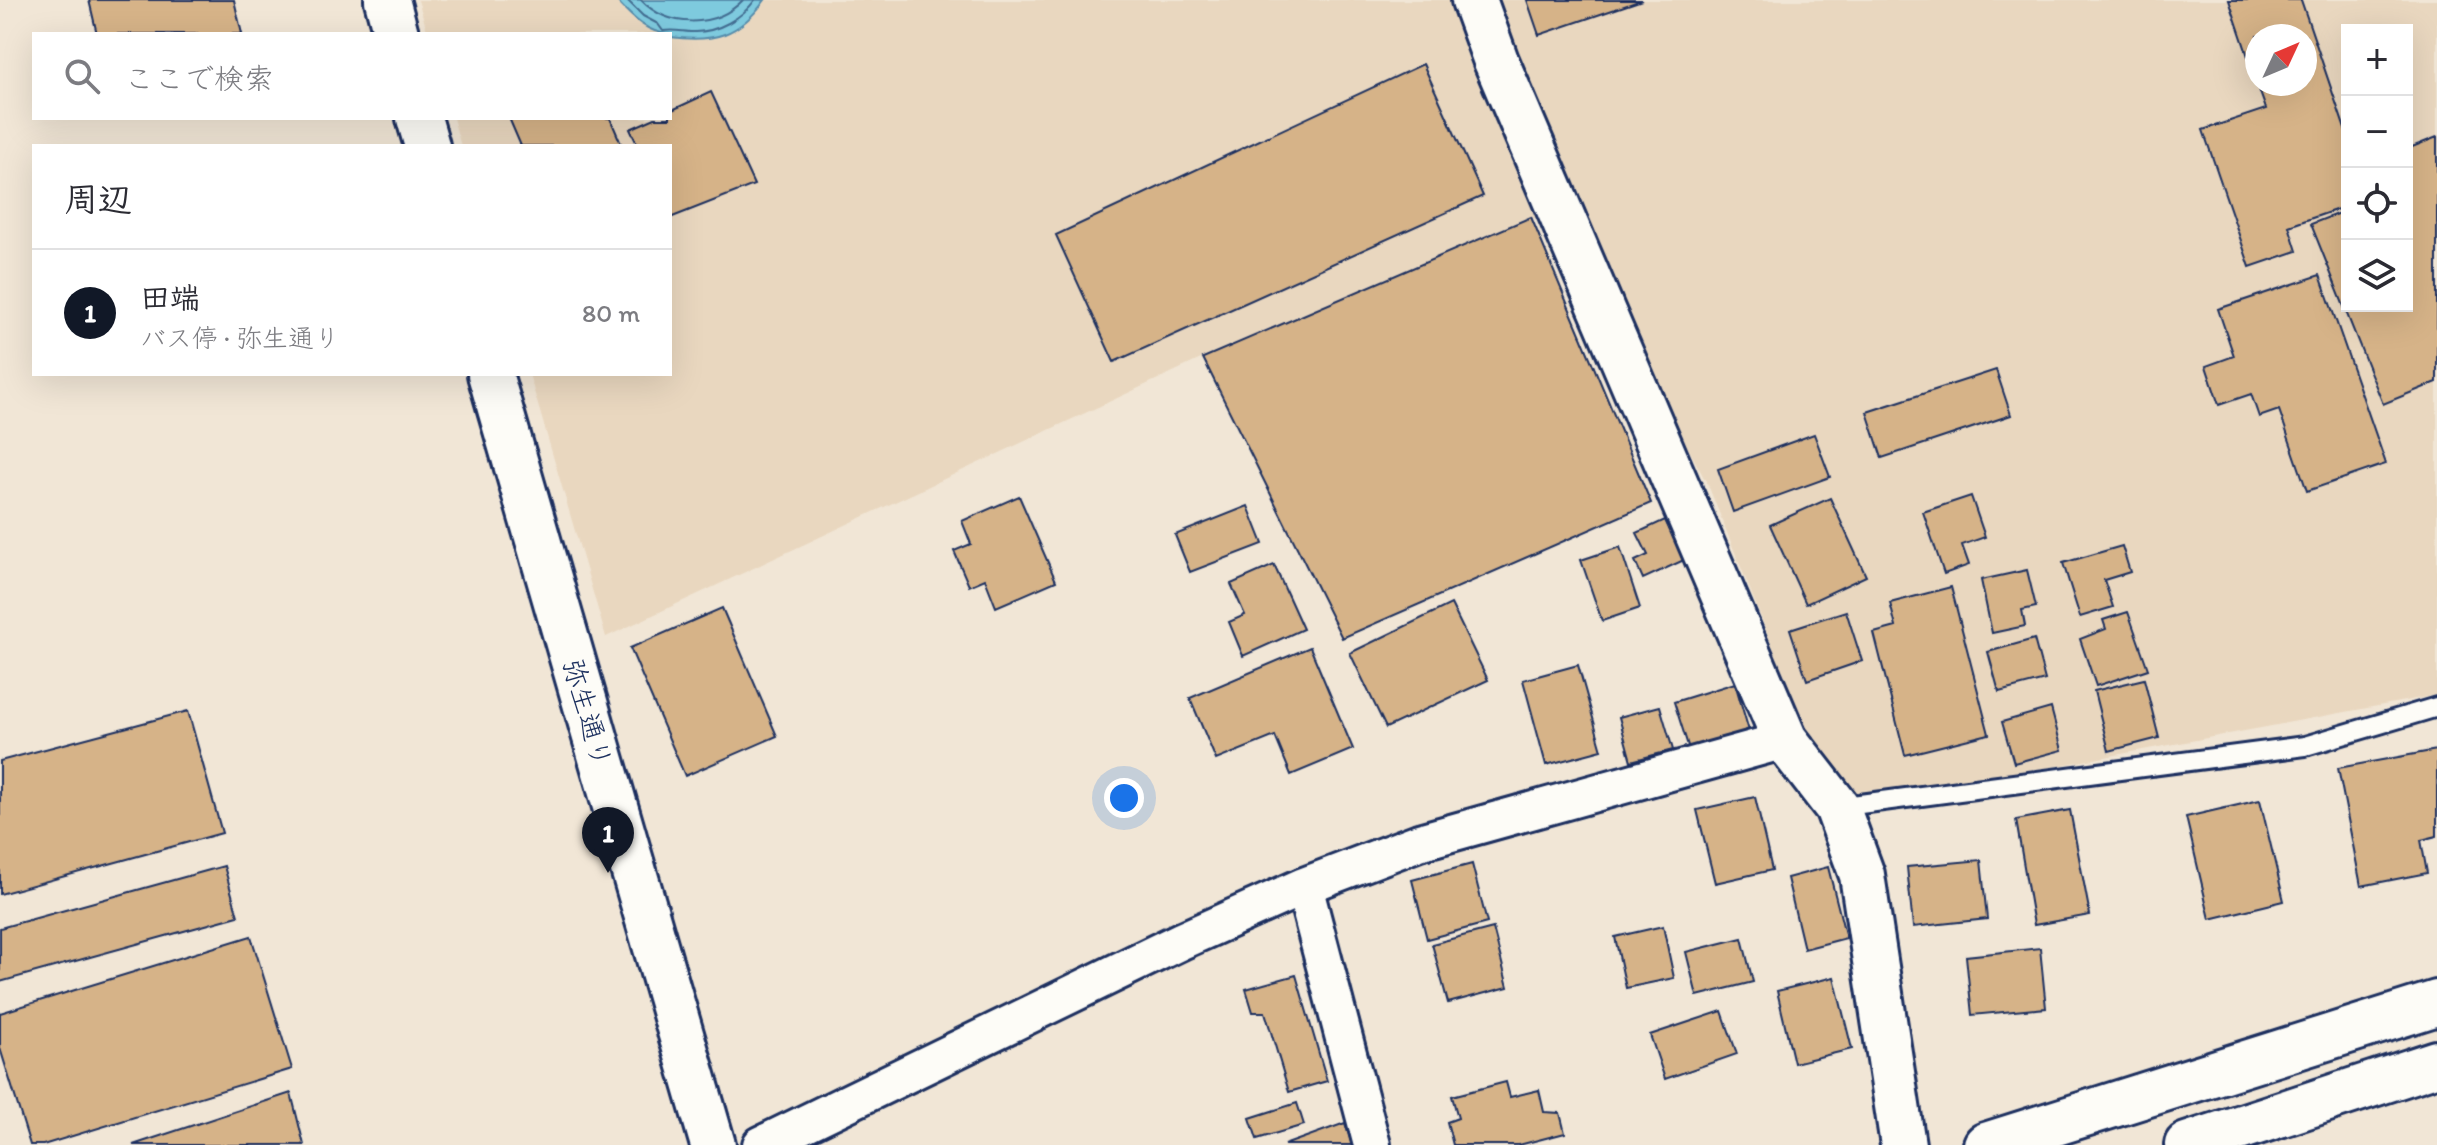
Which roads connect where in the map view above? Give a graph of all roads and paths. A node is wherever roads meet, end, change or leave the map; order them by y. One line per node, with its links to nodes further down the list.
1 (387, 0): 3 (street)
2 (1474, 0): 8 (street)
3 (395, 32)
4 (420, 120): 5 (street)
5 (426, 144)
6 (491, 376): 13 (street, 弥生通り)
7 (2437, 707): 9 (lane)
8 (1785, 740): 9 (street); 10 (street)
9 (1837, 807): 16 (street)
10 (1304, 886): 14 (street); 15 (street)
11 (2437, 1003): 17 (street)
12 (2437, 1063): 18 (street)
13 (713, 1145)
14 (761, 1145)
15 (1372, 1145)
16 (1903, 1145)
17 (1986, 1145)
18 (2187, 1145)

